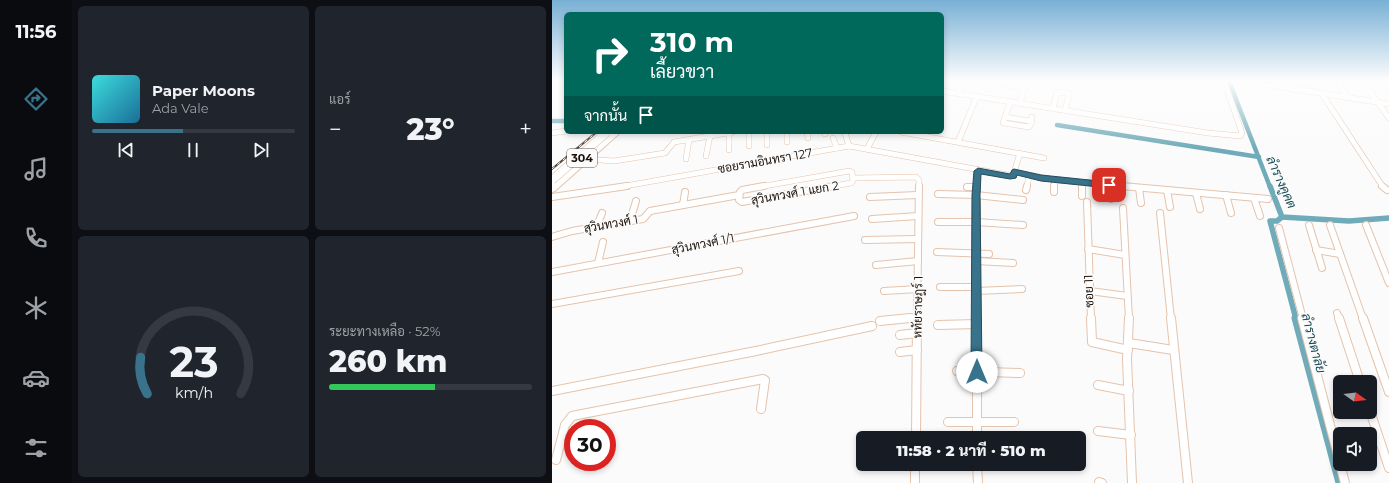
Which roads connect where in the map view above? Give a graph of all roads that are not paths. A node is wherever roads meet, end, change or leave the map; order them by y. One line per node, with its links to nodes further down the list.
1 (974, 104): 31 (street)
2 (1010, 104): 11 (street)
3 (1024, 104): 9 (street)
4 (1054, 104): 9 (street)
5 (1067, 104): 10 (street)
6 (1232, 104): 10 (street)
7 (1328, 104): 62 (street)
8 (1378, 104): 12 (street)
9 (1053, 108): 10 (street)
10 (1065, 110)
11 (1026, 116)
12 (1389, 118)
13 (564, 131): 14 (street)
14 (552, 133)
15 (598, 134): 36 (highway, 304)
16 (604, 134): 49 (highway, bridge)
17 (610, 134): 38 (highway, 304)
18 (615, 134): 45 (highway)
19 (720, 134): 27 (street)
20 (731, 134): 40 (street)
21 (749, 134): 33 (street)
22 (767, 134): 32 (street)
23 (787, 134): 30 (street)
24 (845, 134): 35 (street)
25 (875, 134): 39 (street)
26 (912, 134): 31 (street)
27 (710, 136): 29 (street); 43 (street)
28 (833, 138): 37 (street)
29 (689, 140): 45 (street); 46 (street)
30 (787, 142)
31 (958, 142): 42 (street)
32 (767, 145)
33 (749, 146)
34 (811, 146): 41 (street)
35 (849, 146): 37 (street, ซอยรามอินทรา 127); 39 (street, ซอยรามอินทรา 127)
36 (583, 147): 38 (highway); 49 (highway, 304)
37 (837, 148): 41 (street, ซอยรามอินทรา 127)
38 (593, 149): 54 (highway, 304)
39 (867, 149): 47 (street, ซอยรามอินทรา 127)
40 (729, 150)
41 (812, 153): 72 (street, ซอยรามอินทรา 127)
42 (1020, 153): 44 (street); 48 (street)
43 (706, 156)
44 (1044, 158)
45 (586, 159): 59 (highway)
46 (686, 159)
47 (978, 171): 48 (street, ซอยรามอินทรา 127); 57 (street)
48 (1014, 172): 50 (street)
49 (552, 174)
50 (1029, 176): 52 (street); 60 (street)
51 (853, 178): 67 (street, สุวินทวงศ์ 1); 67 (street, สุวินทวงศ์ 1 แยก 2); 68 (street, หทัยราษฎร์ 1)
52 (1055, 180): 53 (street); 64 (street)
53 (1082, 182): 55 (street); 71 (street)
54 (552, 184)
55 (1109, 185): 58 (street); 77 (street)
56 (967, 187): 57 (street)
57 (976, 187): 69 (street)
58 (1139, 188): 61 (street); 80 (street)
59 (552, 189)
60 (1026, 190)
61 (1167, 190): 65 (street); 82 (street)
62 (1388, 190)
63 (686, 192): 81 (street)
64 (1054, 192)
65 (1196, 192): 70 (street); 84 (street)
66 (938, 194): 69 (street)
67 (739, 195): 81 (street, สุวินทวงศ์ 1)
68 (918, 195): 73 (street); 89 (street, หทัยราษฎร์ 1)
69 (976, 195): 76 (street); 94 (street)
70 (1226, 195): 74 (street); 87 (street)
71 (1082, 196)
72 (552, 197)
73 (870, 197)
74 (1254, 198): 75 (street); 90 (street)
75 (1268, 199)
76 (1023, 200)
77 (1111, 200)
78 (636, 201): 92 (street)
79 (1087, 202): 105 (street, ซอย 11)
80 (1141, 203)
81 (683, 205): 92 (street, สุวินทวงศ์ 1)
82 (1170, 206)
83 (1123, 208): 111 (street)
84 (1200, 209)
85 (602, 213): 99 (street)
86 (1160, 213): 139 (street)
87 (1231, 213)
88 (854, 216): 114 (street, สุวินทวงศ์ 1/1)
89 (918, 216): 91 (street); 102 (street, หทัยราษฎร์ 1)
90 (1260, 216)
91 (872, 218)
92 (630, 221): 99 (street, สุวินทวงศ์ 1)
93 (938, 222): 94 (street)
94 (976, 222): 95 (street); 108 (street)
95 (1023, 225)
96 (1309, 225): 106 (street)
97 (1330, 225): 110 (street)
98 (1366, 225): 120 (street)
99 (597, 226): 101 (street, สุวินทวงศ์ 1)
100 (1279, 228): 158 (street)
101 (552, 237)
102 (918, 239): 103 (street); 112 (street, หทัยราษฎร์ 1)
103 (865, 240)
104 (603, 242): 114 (street)
105 (1088, 249): 111 (street); 126 (street, ซอย 11)
106 (1316, 250): 110 (street); 117 (street)
107 (937, 252): 108 (street)
108 (976, 253): 109 (street); 113 (street)
109 (989, 254)
110 (1340, 254): 148 (street)
111 (1125, 255): 127 (street)
112 (918, 261): 116 (street); 122 (street, หทัยราษฎร์ 1)
113 (976, 261): 115 (street); 123 (street)
114 (598, 263): 119 (street, สุวินทวงศ์ 1/1)
115 (1014, 263)
116 (876, 265)
117 (1322, 268)
118 (739, 271): 128 (street)
119 (552, 272)
120 (1389, 283)
121 (940, 287): 123 (street)
122 (918, 289): 125 (street); 130 (street, หทัยราษฎร์ 1)
123 (976, 289): 124 (street); 132 (street)
124 (1022, 289)
125 (884, 291)
126 (1090, 291): 127 (street); 137 (street, ซอย 11)
127 (1127, 296): 137 (street)
128 (552, 304)
129 (1337, 313): 144 (street)
130 (918, 317): 131 (street); 135 (street, หทัยราษฎร์ 1)
131 (880, 321)
132 (977, 324): 133 (street); 142 (street)
133 (938, 325)
134 (872, 326): 146 (street)
135 (917, 333): 136 (street); 138 (street, หทัยราษฎร์ 1)
136 (900, 334)
137 (1129, 346): 139 (street); 147 (street)
138 (917, 350): 140 (street); 154 (street, หทัยราษฎร์ 1)
139 (1173, 350): 168 (street)
140 (900, 352)
141 (957, 371): 142 (street)
142 (977, 372): 143 (street); 151 (street)
143 (1020, 373)
144 (1358, 375)
145 (1098, 385): 147 (street)
146 (552, 391)
147 (1129, 391): 157 (street)
148 (1389, 392)
149 (761, 409): 159 (street)
150 (1373, 419): 161 (street)
151 (977, 421): 152 (street); 153 (street); 155 (street)
152 (948, 422)
153 (1014, 422)
154 (916, 431)
155 (977, 431)
156 (1098, 431): 157 (street)
157 (1131, 435): 167 (street)
158 (1333, 437)
159 (556, 447): 160 (street)
160 (556, 460)
161 (1389, 468)
162 (915, 471): 165 (street)
163 (978, 471): 166 (street)
164 (1342, 471): 169 (street)
165 (915, 483)
166 (978, 483)
167 (1132, 483)
168 (1188, 483)
169 (1345, 483)

